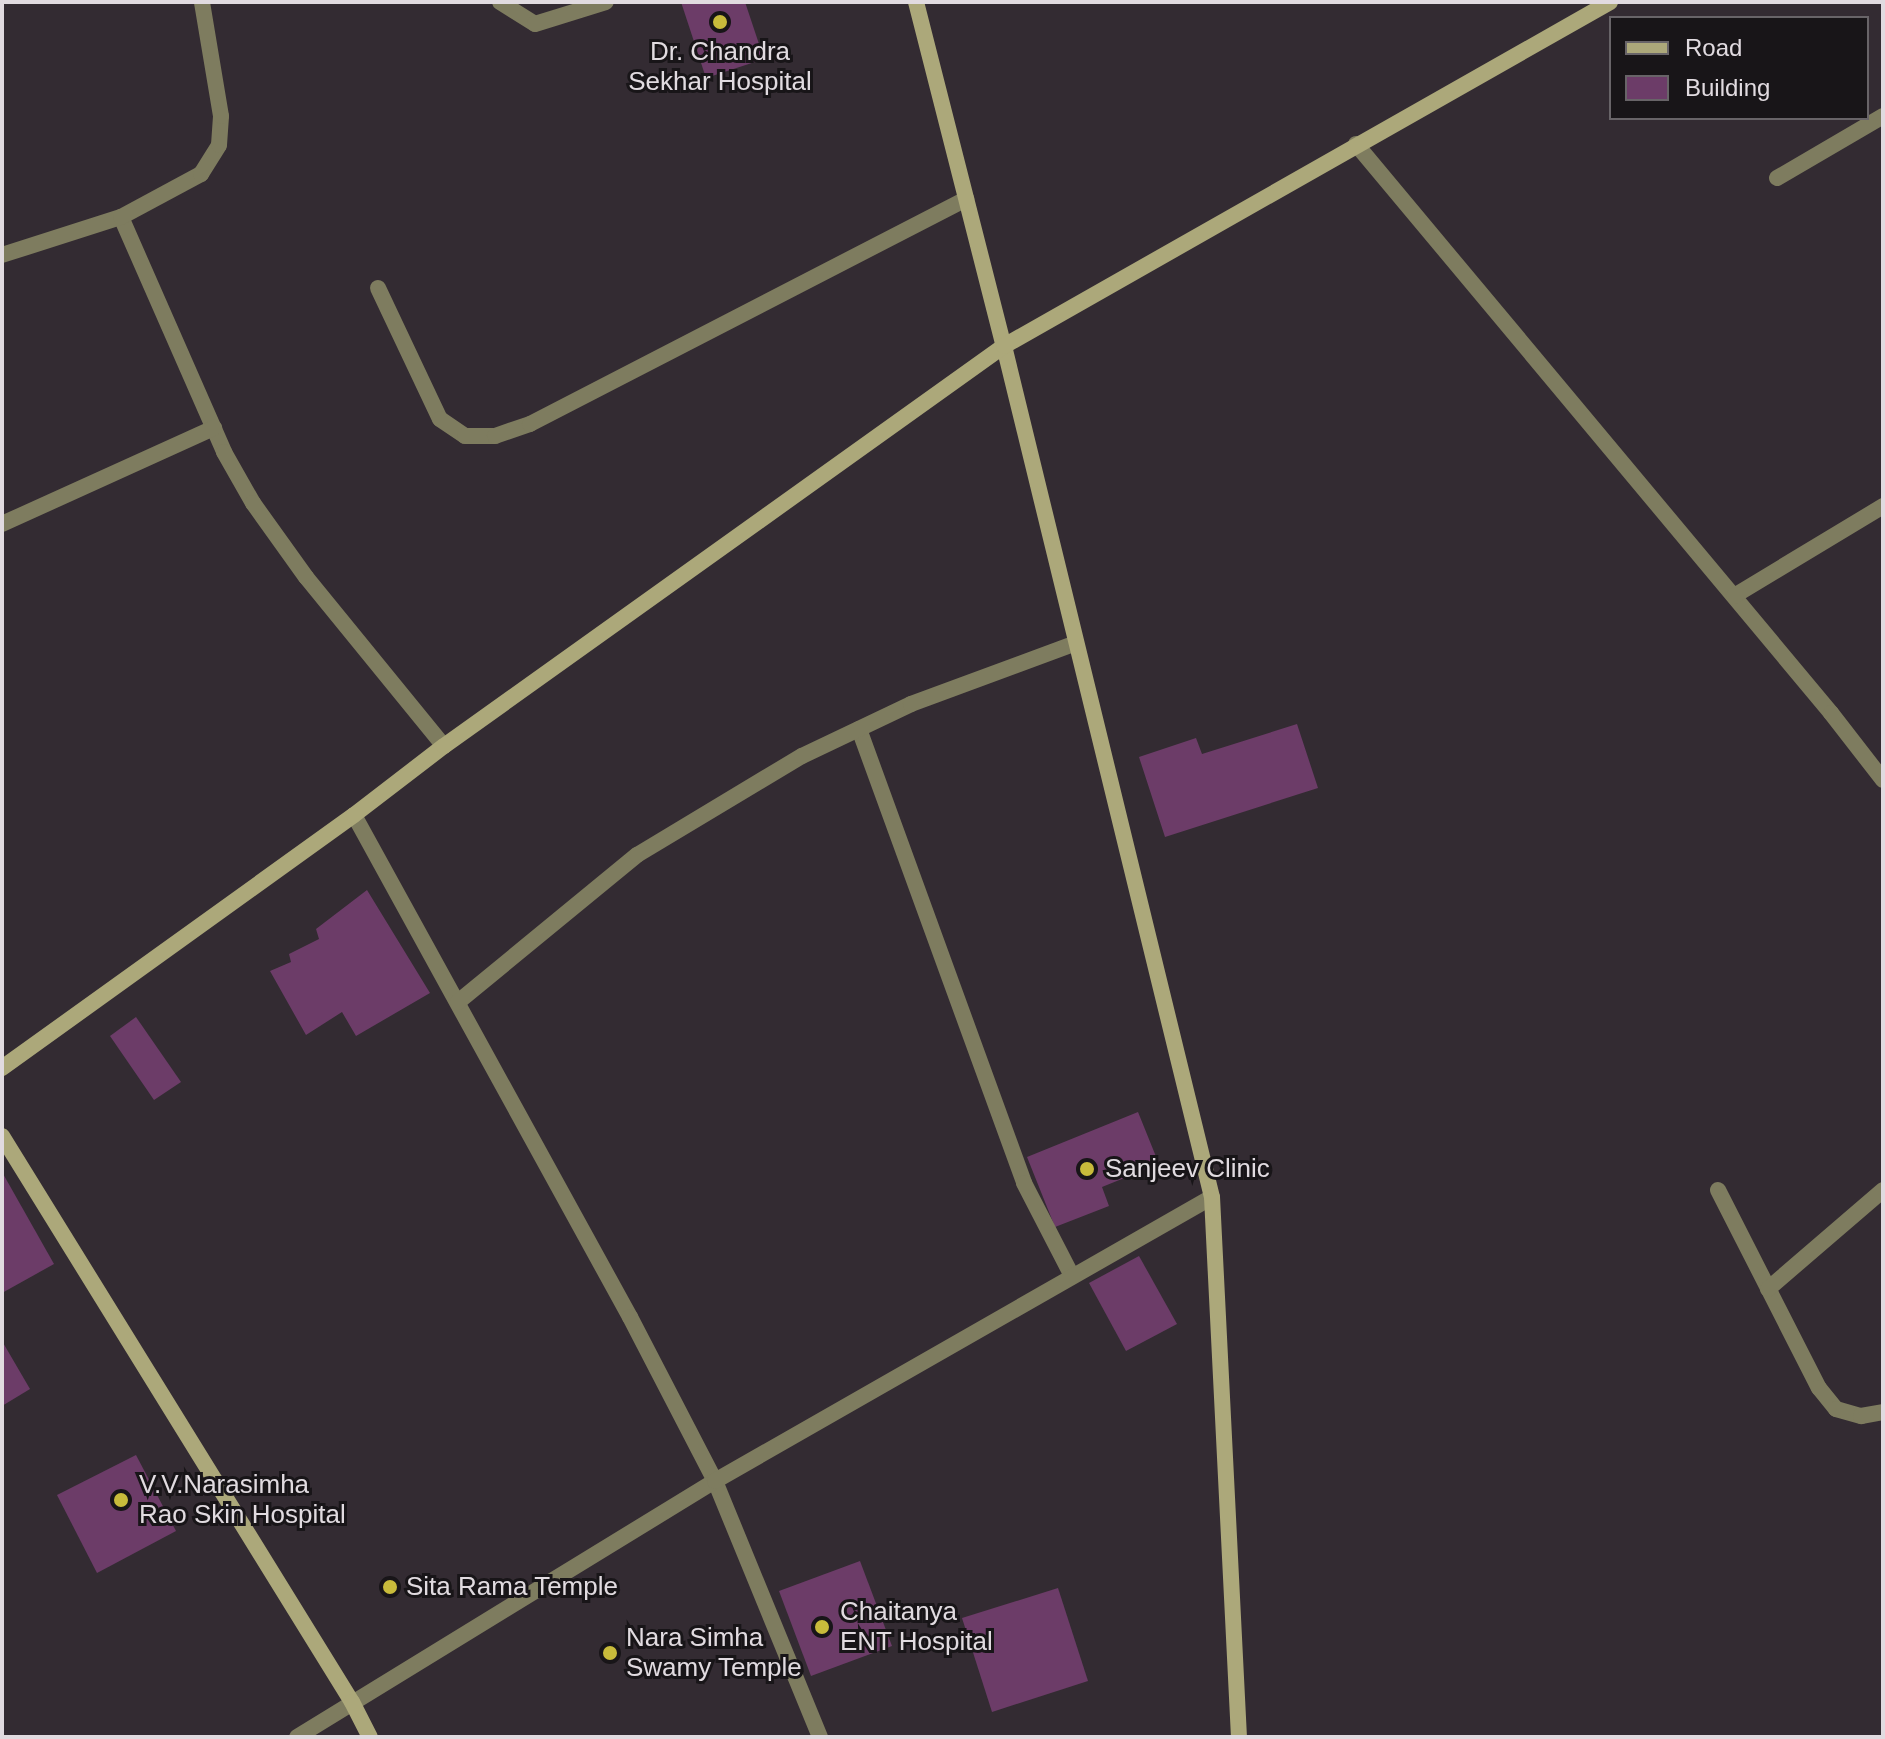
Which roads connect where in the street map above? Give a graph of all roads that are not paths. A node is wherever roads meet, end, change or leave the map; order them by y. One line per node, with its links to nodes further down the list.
1 (202, 2): 10 (street)
2 (500, 2): 3 (street)
3 (606, 2)
4 (916, 2): 9 (street)
5 (1610, 2): 7 (street)
6 (1883, 116): 8 (street)
7 (1356, 144): 13 (street); 17 (street)
8 (1777, 178)
9 (966, 199): 12 (street); 13 (street)
10 (121, 217): 11 (street); 14 (street)
11 (2, 255)
12 (378, 288)
13 (1004, 346): 18 (street); 20 (street)
14 (214, 428): 16 (street); 20 (street)
15 (1883, 506): 17 (street)
16 (2, 524)
17 (1734, 596): 21 (street)
18 (1076, 643): 19 (street); 28 (street)
19 (859, 729): 23 (street); 29 (street)
20 (444, 746): 22 (street)
21 (1883, 780)
22 (354, 815): 23 (street); 24 (street)
23 (458, 1002): 32 (street)
24 (2, 1068)
25 (2, 1136): 33 (street)
26 (1718, 1190): 30 (street)
27 (1883, 1190): 30 (street)
28 (1212, 1197): 29 (street); 37 (street)
29 (1072, 1276): 32 (street)
30 (1768, 1289): 31 (street)
31 (1883, 1412)
32 (715, 1481): 33 (street); 36 (street)
33 (352, 1702): 34 (street); 35 (street)
34 (297, 1737)
35 (370, 1737)
36 (820, 1737)
37 (1239, 1737)

